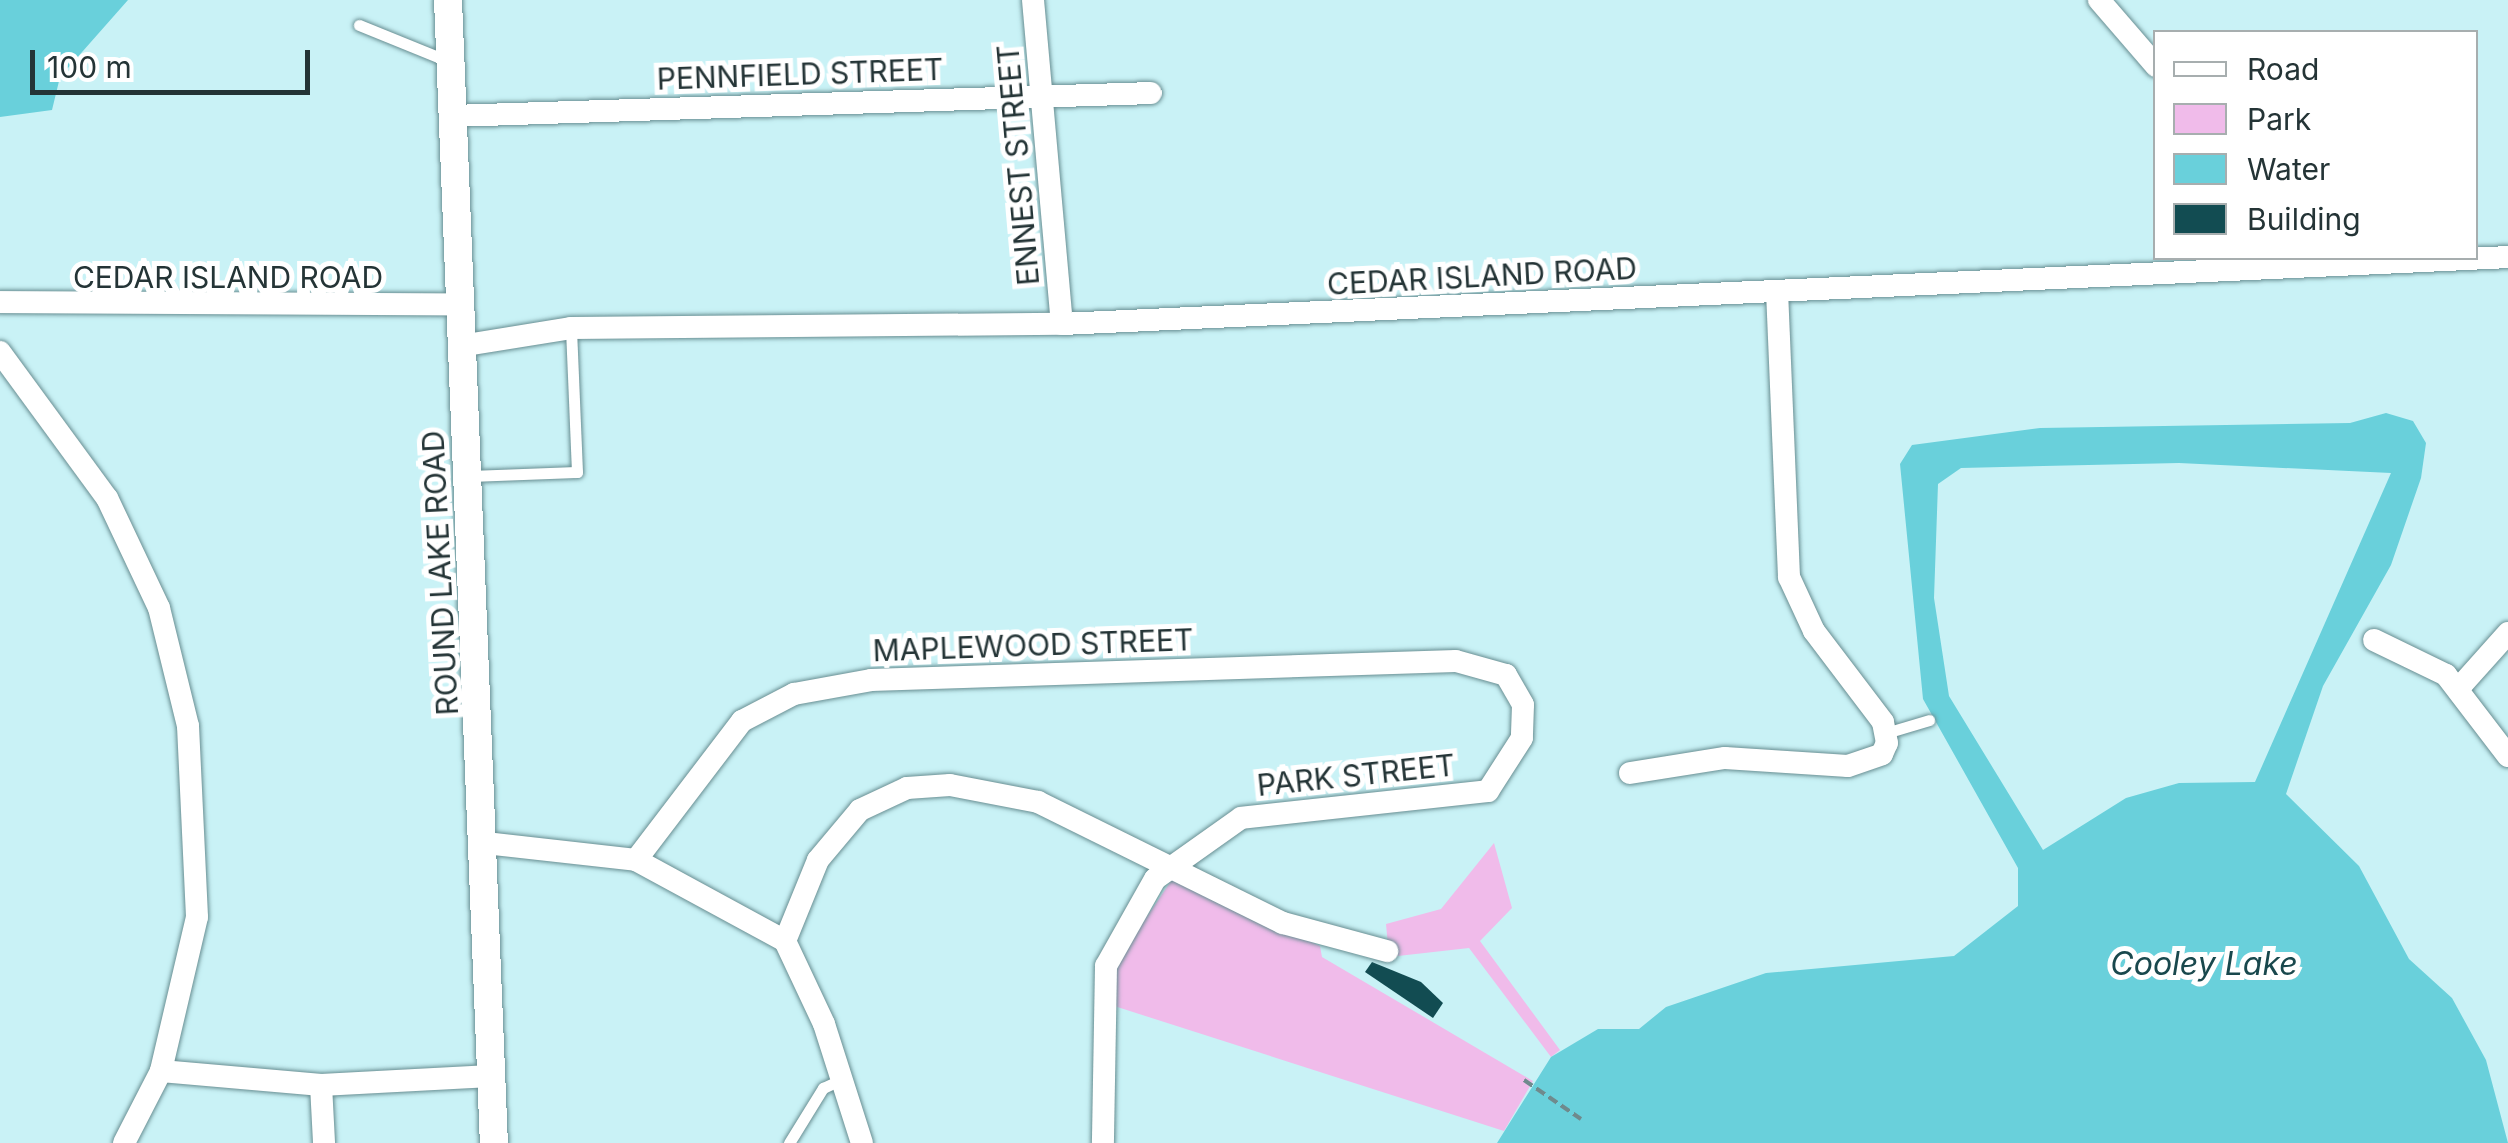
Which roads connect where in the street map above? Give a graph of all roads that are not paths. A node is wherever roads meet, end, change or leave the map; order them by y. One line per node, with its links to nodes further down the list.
1 (448, 0): 5 (street, ROUND LAKE ROAD)
2 (1034, 0): 8 (street, ENNEST STREET)
3 (2100, 0): 6 (street)
4 (359, 25): 5 (lane)
5 (450, 62): 9 (street, ROUND LAKE ROAD)
6 (2153, 62)
7 (1151, 94): 8 (street, PENNFIELD STREET)
8 (1038, 95): 9 (street, PENNFIELD STREET); 17 (street, ENNEST STREET)
9 (452, 116): 16 (street, ROUND LAKE ROAD)
10 (2508, 257): 11 (street, CEDAR ISLAND ROAD)
11 (2478, 258)
12 (2386, 260): 13 (street, CEDAR ISLAND ROAD)
13 (2224, 264): 14 (street, CEDAR ISLAND ROAD)
14 (1777, 292): 17 (street, CEDAR ISLAND ROAD); 27 (street)
15 (0, 302): 16 (street, CEDAR ISLAND ROAD)
16 (458, 304): 19 (street, ROUND LAKE ROAD)
17 (1062, 324): 18 (street, CEDAR ISLAND ROAD)
18 (571, 328): 19 (street, CEDAR ISLAND ROAD); 21 (lane)
19 (460, 346): 21 (street, ROUND LAKE ROAD)
20 (0, 352): 35 (street)
21 (468, 476): 30 (street, ROUND LAKE ROAD)
22 (2508, 633): 25 (street)
23 (2374, 640): 25 (street)
24 (1506, 675): 31 (street, MAPLEWOOD STREET); 32 (street, PARK STREET)
25 (2458, 689): 28 (street)
26 (1930, 720): 27 (lane)
27 (1886, 738): 29 (street)
28 (2508, 756)
29 (1630, 772)
30 (485, 843): 31 (street); 36 (street, ROUND LAKE ROAD)
31 (636, 860): 33 (street)
32 (1168, 869): 33 (street); 34 (street); 44 (street, PARK STREET)
33 (786, 941): 37 (street)
34 (1387, 951)
35 (161, 1071): 38 (street); 39 (street)
36 (491, 1076): 38 (street); 41 (street, ROUND LAKE ROAD)
37 (844, 1078): 42 (lane); 43 (street)
38 (321, 1085): 40 (street)
39 (124, 1143)
40 (324, 1143)
41 (494, 1143)
42 (789, 1143)
43 (862, 1143)
44 (1103, 1143)

